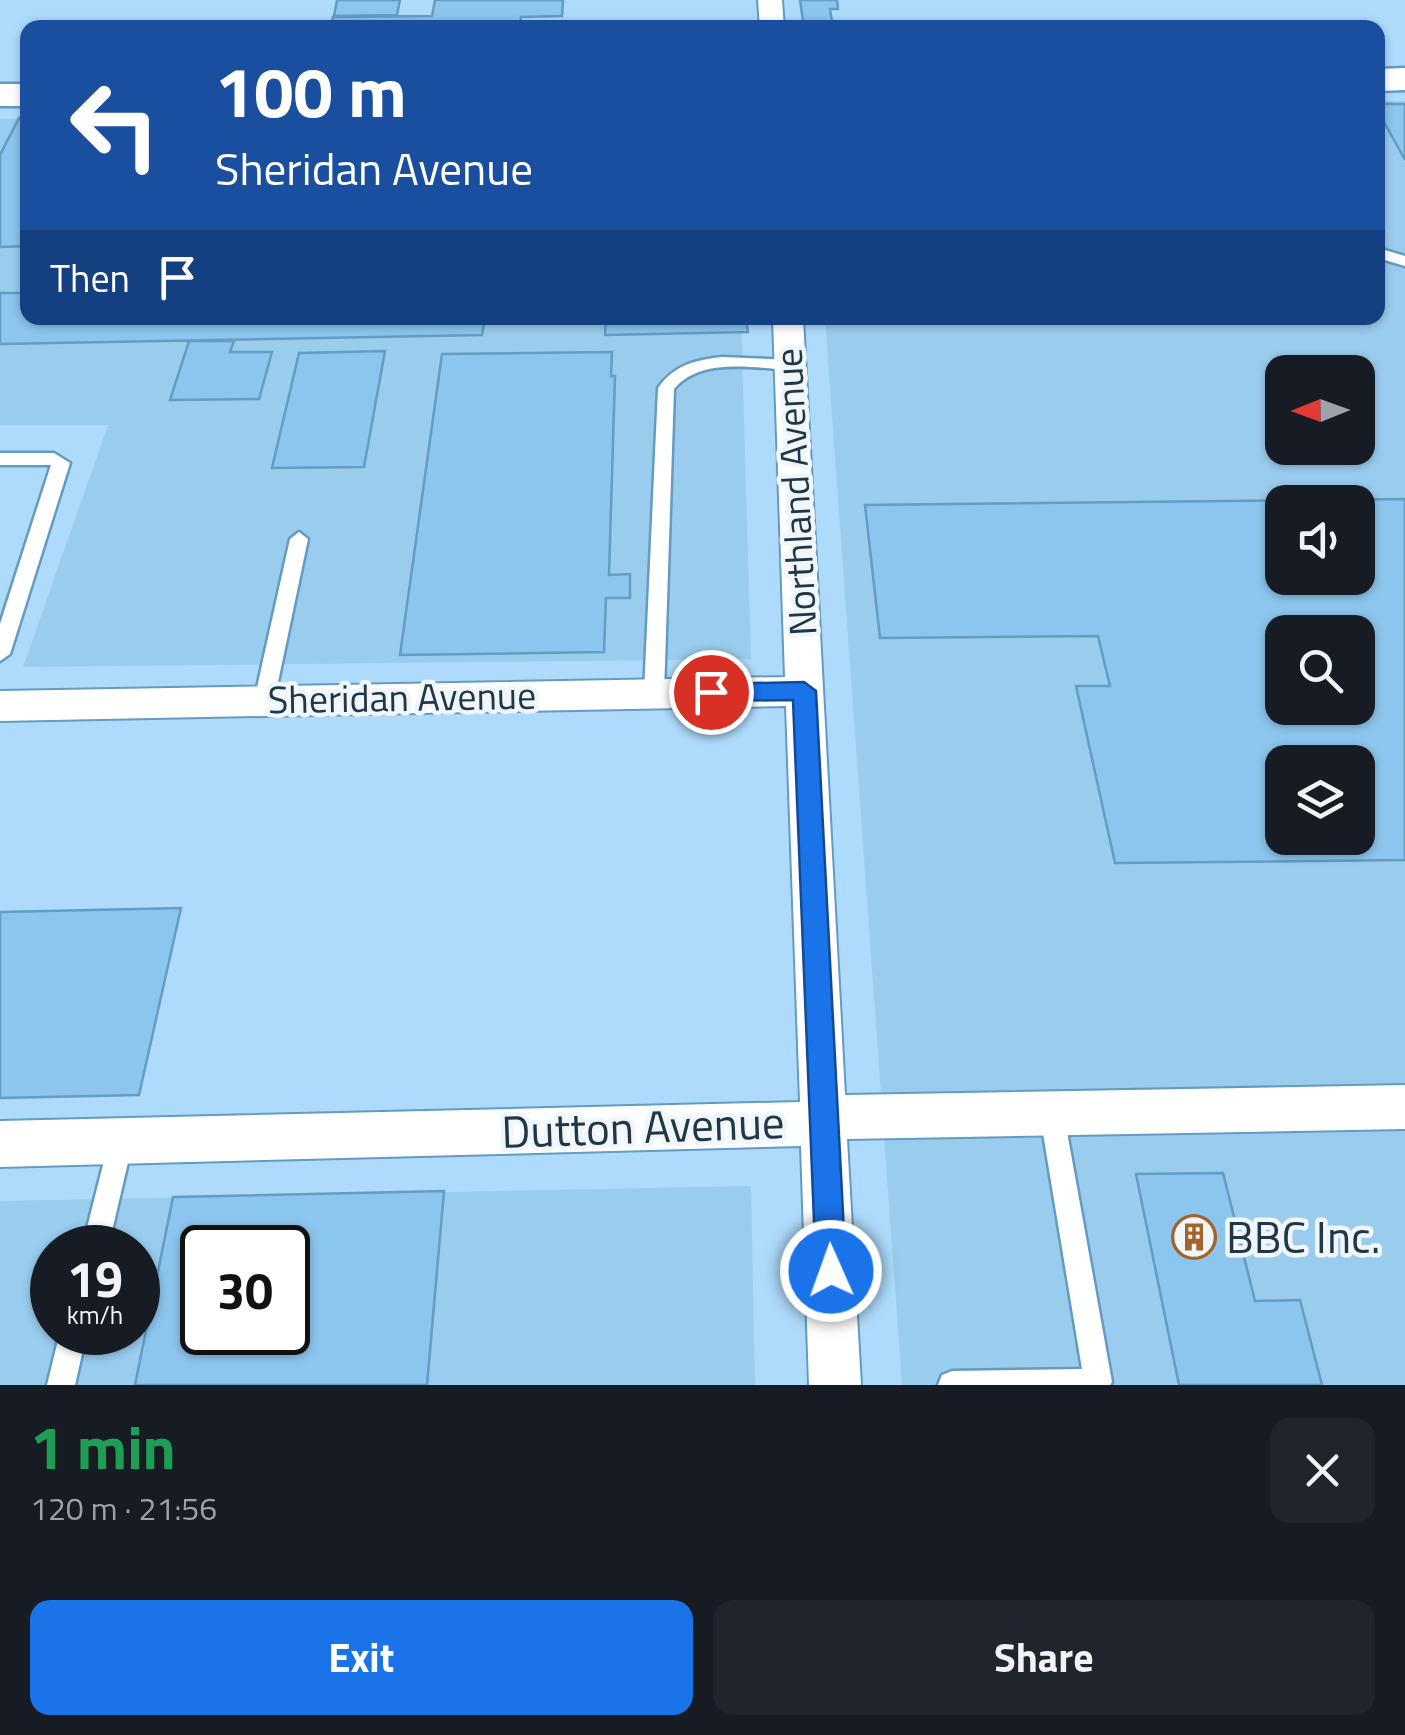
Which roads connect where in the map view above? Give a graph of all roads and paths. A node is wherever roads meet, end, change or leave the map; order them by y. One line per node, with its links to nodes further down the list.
1 (788, 325): 2 (street, Northland Avenue)
2 (790, 365): 6 (street, Northland Avenue); 7 (lane)
3 (0, 459): 5 (lane)
4 (298, 539): 8 (lane)
5 (0, 654)
6 (804, 691): 7 (street, Sheridan Avenue); 12 (street, Northland Avenue)
7 (654, 694): 8 (street, Sheridan Avenue)
8 (264, 701): 9 (street, Sheridan Avenue)
9 (0, 706)
10 (1405, 1107): 11 (street, Dutton Avenue)
11 (1052, 1115): 12 (street, Dutton Avenue); 19 (lane)
12 (824, 1119): 13 (street, Dutton Avenue); 18 (street, Northland Avenue)
13 (121, 1141): 14 (street, Dutton Avenue); 15 (lane)
14 (0, 1144)
15 (101, 1225)
16 (68, 1355): 17 (lane)
17 (61, 1385)
18 (835, 1385)
19 (952, 1385)

